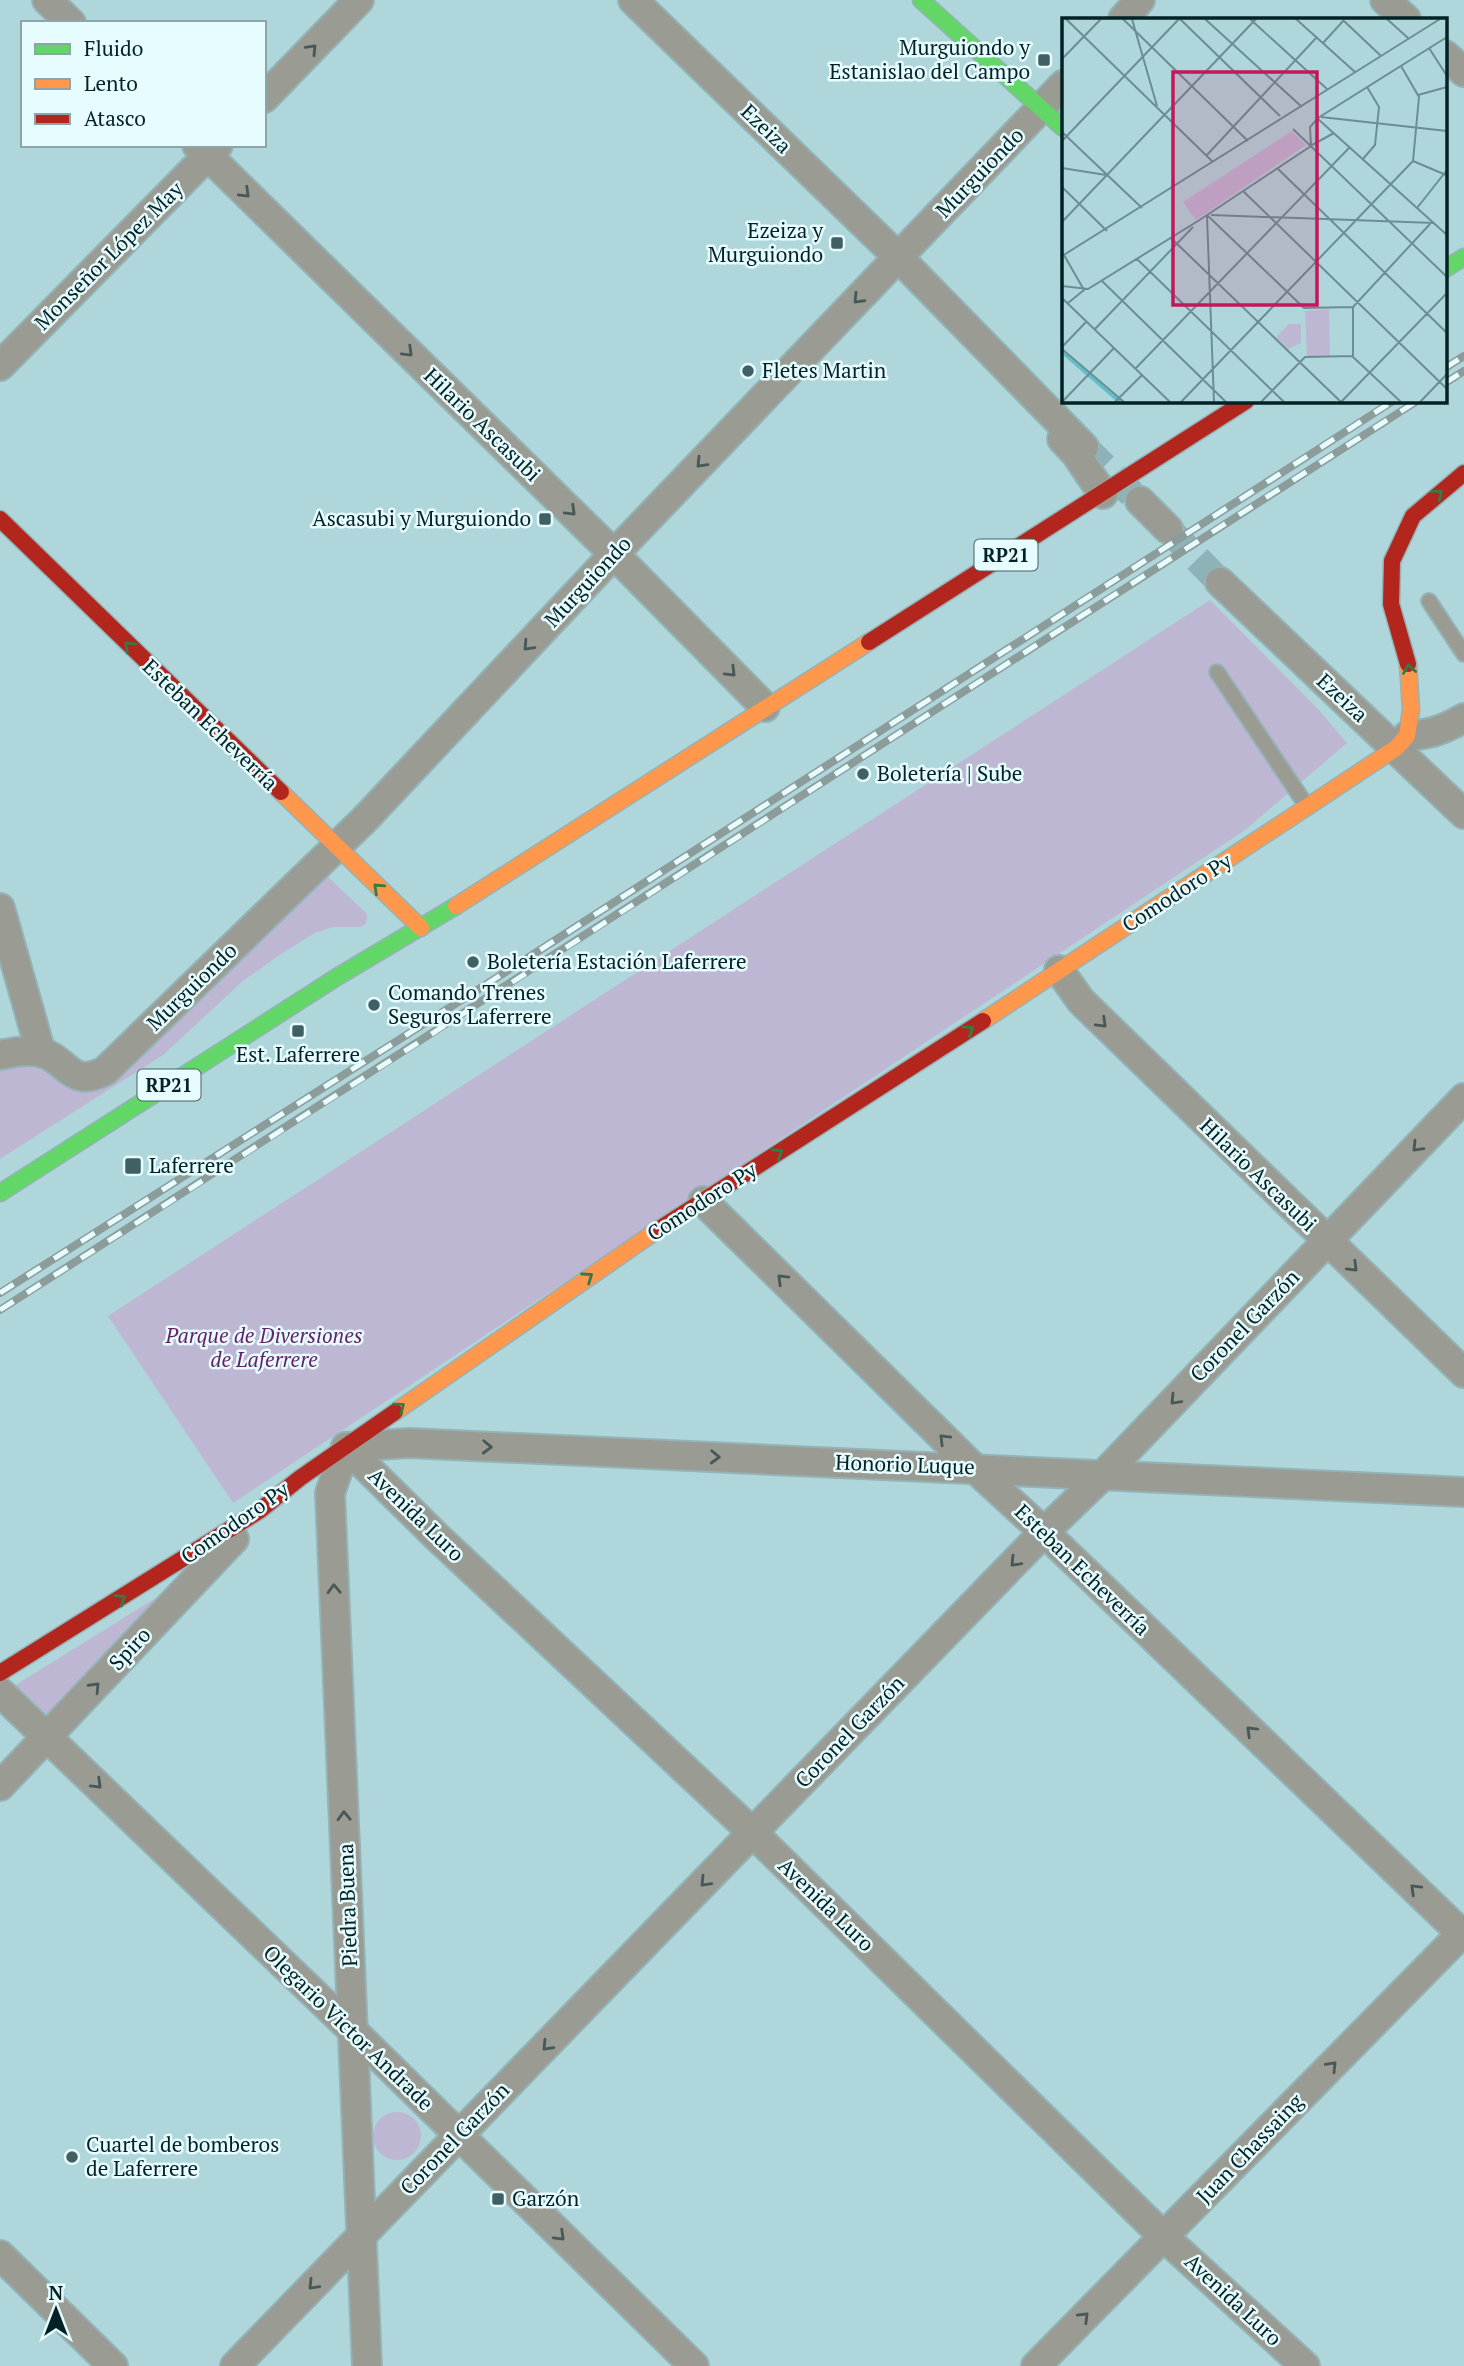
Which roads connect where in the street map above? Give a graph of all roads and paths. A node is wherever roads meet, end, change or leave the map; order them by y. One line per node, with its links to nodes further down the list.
1 (47, 0): 9 (street)
2 (359, 0): 13 (street, one-way to 2)
3 (633, 0): 17 (street, Ezeiza)
4 (921, 0): 14 (main road)
5 (1140, 0): 7 (street)
6 (1385, 0): 8 (street)
7 (1124, 18)
8 (1405, 18)
9 (69, 21)
10 (1446, 56): 11 (street)
11 (1464, 72)
12 (1062, 86): 14 (street, Murguiondo)
13 (266, 96)
14 (1042, 109): 15 (main road); 17 (street, Murguiondo)
15 (1062, 127)
16 (207, 149): 20 (street, Monseñor López May); 28 (street, Hilario Ascasubi, one-way to 28)
17 (898, 257): 22 (street, Ezeiza); 24 (street, Ezeiza); 28 (street, Murguiondo, one-way to 28)
18 (1464, 257): 19 (main road)
19 (1446, 269)
20 (0, 366)
21 (1244, 402): 24 (main road, RP21)
22 (1084, 447)
23 (1464, 474): 35 (main road, one-way to 23)
24 (1103, 494): 33 (main road, RP21)
25 (1140, 501): 27 (street)
26 (0, 519): 38 (main road, Esteban Echeverría, one-way to 26)
27 (1168, 529)
28 (614, 554): 33 (street, Hilario Ascasubi, one-way to 33); 38 (street, Murguiondo, one-way to 38)
29 (1220, 582): 35 (street, Ezeiza)
30 (1429, 601): 31 (lane)
31 (1464, 654)
32 (1217, 672): 36 (lane)
33 (765, 706): 40 (main road, RP21)
34 (1464, 718): 35 (street, Comodoro Py)
35 (1401, 742): 36 (main road, Comodoro Py); 37 (street, Ezeiza)
36 (1307, 806): 41 (main road, Comodoro Py)
37 (1464, 814)
38 (335, 848): 40 (main road, Esteban Echeverría, one-way to 38); 42 (street, Murguiondo)
39 (0, 908): 42 (street)
40 (421, 928): 45 (main road, RP21)
41 (1059, 970): 46 (main road, Comodoro Py, one-way to 41); 47 (street, Hilario Ascasubi, one-way to 47)
42 (41, 1052): 43 (street)
43 (0, 1055)
44 (1464, 1098): 47 (street, Coronel Garzón, one-way to 47)
45 (0, 1193)
46 (703, 1201): 49 (main road, Comodoro Py, one-way to 46); 50 (street, Esteban Echeverría, one-way to 46)
47 (1327, 1241): 48 (street, Hilario Ascasubi, one-way to 48); 51 (street, Coronel Garzón, one-way to 51)
48 (1464, 1373)
49 (346, 1447): 50 (street, Honorio Luque, one-way to 50); 53 (main road, Comodoro Py); 59 (street, Avenida Luro); 61 (street, Piedra Buena, one-way to 49)
50 (974, 1468): 51 (street, Honorio Luque); 54 (street, Esteban Echeverría)
51 (1103, 1475): 52 (street, Honorio Luque); 54 (street, Coronel Garzón)
52 (1464, 1492)
53 (259, 1511): 55 (main road, Comodoro Py, one-way to 53); 57 (street, Spiro, one-way to 53)
54 (1044, 1532): 59 (street, Coronel Garzón, one-way to 59); 60 (street, Esteban Echeverría, one-way to 54)
55 (0, 1673)
56 (0, 1692): 57 (street, Olegario Victor Andrade)
57 (48, 1736): 58 (street, Spiro); 61 (street, Olegario Victor Andrade, one-way to 61)
58 (0, 1786)
59 (753, 1833): 62 (street, Coronel Garzón, one-way to 62); 64 (street, Avenida Luro)
60 (1463, 1933): 64 (street, Juan Chassaing, one-way to 60)
61 (353, 2031): 62 (street, Olegario Victor Andrade); 63 (street, Piedra Buena)
62 (459, 2137): 63 (street, Coronel Garzón); 69 (street, Olegario Victor Andrade, one-way to 69)
63 (360, 2236): 67 (street, Coronel Garzón, one-way to 67); 68 (street, Piedra Buena)
64 (1164, 2237): 70 (street, Juan Chassaing, one-way to 64); 71 (street, Avenida Luro)
65 (0, 2255): 66 (street)
66 (113, 2366)
67 (235, 2366)
68 (367, 2366)
69 (694, 2366)
70 (1036, 2366)
71 (1305, 2366)

